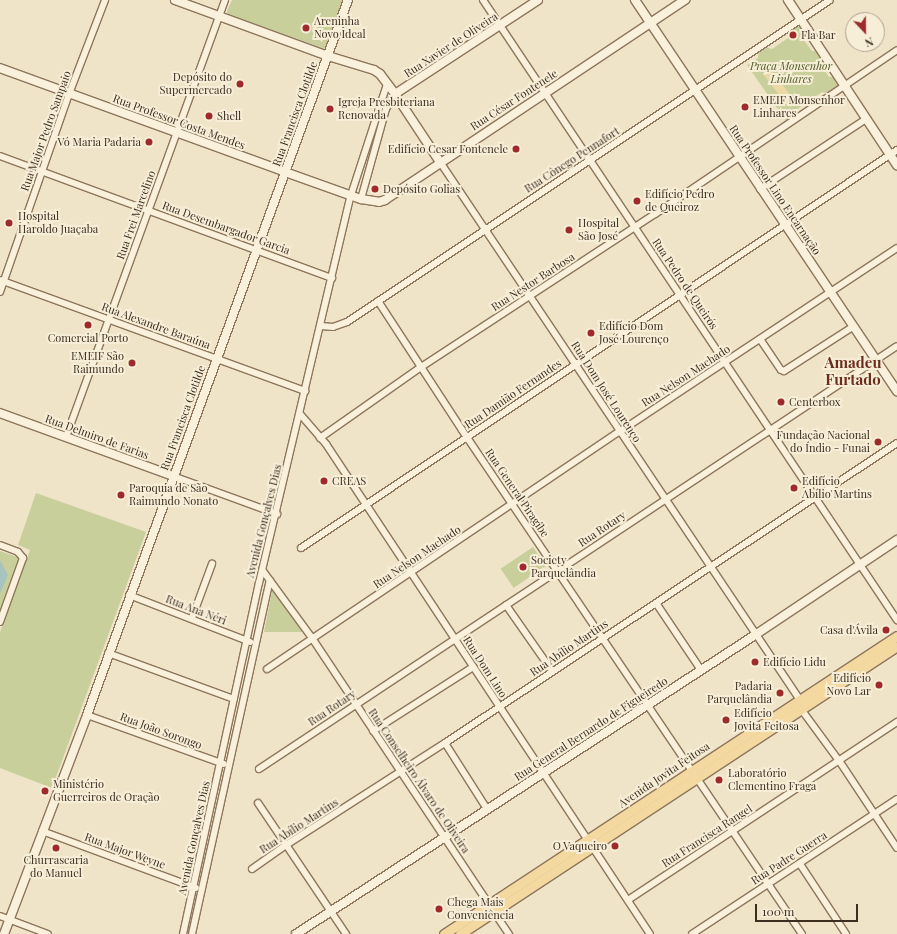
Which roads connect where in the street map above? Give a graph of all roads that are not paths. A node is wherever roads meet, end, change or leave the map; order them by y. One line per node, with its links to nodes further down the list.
1 (105, 0): 21 (street, Rua Major Pedro Sampaio)
2 (175, 0): 11 (street, Rua Dom José Lourenço)
3 (225, 0): 11 (street, Rua Frei Marcelino)
4 (348, 0): 16 (street, Rua Francisca Clotilde)
5 (483, 0): 14 (street, Rua Pedro de Queirós)
6 (538, 0): 14 (street, Rua Xavier de Oliveira)
7 (635, 0): 13 (street, Rua Professor Lino Encarnação)
8 (684, 0): 13 (street, Rua César Fontenele)
9 (788, 0): 12 (street)
10 (830, 0): 12 (street, Rua Cônego Pennafort)
11 (219, 16): 16 (street, Rua Dom José Lourenço); 27 (street, Rua Frei Marcelino)
12 (801, 20): 19 (street); 20 (street, Rua Cônego Pennafort)
13 (650, 23): 20 (street, Rua Professor Lino Encarnação); 23 (street, Rua César Fontenele)
14 (500, 25): 22 (street, Rua Xavier de Oliveira); 23 (street, Rua Pedro de Queirós)
15 (897, 50): 19 (street, Rua Nestor Barbosa)
16 (328, 56): 18 (street, Rua Dom José Lourenço); 35 (street, Rua Francisca Clotilde)
17 (0, 68): 21 (street, Rua Professor Costa Mendes)
18 (387, 84): 22 (street, Rua Dom José Lourenço); 24 (street, Avenida Gonçalves Dias)
19 (844, 85): 26 (street); 30 (street, Rua Nestor Barbosa)
20 (696, 90): 30 (street, Rua Professor Lino Encarnação); 31 (street, Rua Cônego Pennafort)
21 (69, 94): 27 (street, Rua Professor Costa Mendes); 34 (street, Rua Major Pedro Sampaio)
22 (396, 94): 25 (street); 32 (street, Rua Dom José Lourenço)
23 (545, 94): 31 (street, Rua Pedro de Queirós); 32 (street, Rua César Fontenele)
24 (377, 117): 25 (street); 37 (street, Avenida Gonçalves Dias)
25 (384, 119): 38 (street)
26 (866, 119): 28 (street); 36 (street)
27 (177, 133): 35 (street, Rua Professor Costa Mendes); 39 (street, Rua Frei Marcelino)
28 (894, 152): 33 (street); 40 (street, Rua Damião Fernandes)
29 (0, 156): 34 (street, Rua Desembargador Garcia)
30 (739, 156): 36 (street, Rua Professor Lino Encarnação); 41 (street, Rua Nestor Barbosa)
31 (590, 160): 41 (street, Rua Pedro de Queirós); 42 (street, Rua Cônego Pennafort)
32 (440, 162): 38 (street, Rua César Fontenele); 42 (street, Rua Dom José Lourenço)
33 (897, 165)
34 (42, 172): 39 (street, Rua Desembargador Garcia); 46 (street, Rua Major Pedro Sampaio)
35 (285, 172): 37 (street, Rua Professor Costa Mendes); 44 (street, Rua Francisca Clotilde)
36 (760, 189): 40 (street, Rua Professor Lino Encarnação)
37 (351, 196): 38 (street, Rua César Fontenele); 45 (street, Avenida Gonçalves Dias)
38 (361, 199)
39 (148, 210): 44 (street, Rua Desembargador Garcia); 52 (street, Rua Frei Marcelino)
40 (785, 224): 48 (street, Rua Professor Lino Encarnação); 49 (street, Rua Damião Fernandes)
41 (635, 227): 49 (street, Rua Pedro de Queirós); 50 (street, Rua Nestor Barbosa)
42 (485, 230): 50 (street, Rua Dom José Lourenço); 51 (street, Rua Cônego Pennafort)
43 (897, 248): 48 (street, Rua Nelson Machado)
44 (257, 250): 45 (street, Rua Desembargador Garcia); 57 (street, Rua Francisca Clotilde)
45 (332, 278): 53 (street, Avenida Gonçalves Dias)
46 (2, 281): 47 (street, Rua Major Pedro Sampaio); 52 (street, Rua Alexandre Baraúna)
47 (0, 292)
48 (831, 292): 54 (street, Rua Professor Lino Encarnação); 55 (street, Rua Nelson Machado)
49 (680, 295): 59 (street, Rua Pedro de Queirós); 60 (street, Rua Damião Fernandes)
50 (530, 296): 60 (street, Rua Dom José Lourenço); 61 (street, Rua Nestor Barbosa)
51 (378, 301): 53 (street, Rua Cônego Pennafort); 61 (street, Rua General Piragibe)
52 (110, 320): 57 (street, Rua Alexandre Baraúna); 68 (street, Rua Frei Marcelino)
53 (321, 326): 62 (street, Avenida Gonçalves Dias)
54 (854, 326): 55 (street); 58 (street, Rua Professor Lino Encarnação)
55 (760, 339): 59 (street, Rua Nelson Machado)
56 (897, 346): 58 (street, Rua Rotary)
57 (216, 358): 62 (street, Rua Alexandre Baraúna); 72 (street, Rua Francisca Clotilde)
58 (876, 360): 63 (street, Rua Professor Lino Encarnação); 66 (street, Rua Rotary)
59 (725, 363): 66 (street, Rua Pedro de Queirós); 67 (street, Rua Nelson Machado)
60 (575, 364): 67 (street, Rua Dom José Lourenço); 69 (street, Rua Damião Fernandes)
61 (421, 367): 69 (street, Rua General Piragibe); 70 (street, Rua Nestor Barbosa)
62 (305, 391): 65 (street, Avenida Gonçalves Dias)
63 (897, 392)
64 (0, 413): 68 (street, Rua Delmiro de Farias)
65 (300, 414): 70 (street, Rua Dom Lino); 77 (street, Avenida Gonçalves Dias)
66 (770, 430): 73 (street, Rua Pedro de Queirós); 74 (street, Rua Rotary)
67 (619, 432): 74 (street, Rua Dom José Lourenço); 75 (street, Rua Nelson Machado)
68 (66, 437): 72 (street, Rua Delmiro de Farias)
69 (466, 437): 75 (street, Rua General Piragibe); 76 (street, Rua Damião Fernandes)
70 (320, 438): 76 (street, Rua Dom Lino)
71 (897, 443): 73 (street, Rua Abílio Martins)
72 (173, 476): 77 (street, Rua Delmiro de Farias); 88 (street, Rua Francisca Clotilde)
73 (815, 498): 82 (street, Rua Pedro de Queirós); 83 (street, Rua Abílio Martins)
74 (664, 499): 83 (street, Rua Dom José Lourenço); 85 (street, Rua Rotary)
75 (513, 504): 85 (street, Rua General Piragibe); 86 (street, Rua Nelson Machado)
76 (366, 505): 80 (street, Rua Damião Fernandes); 86 (street, Rua Dom Lino)
77 (277, 514): 84 (street, Avenida Gonçalves Dias)
78 (897, 540): 82 (street, Rua General Bernardo de Figueiredo)
79 (0, 545): 93 (street)
80 (301, 548)
81 (212, 564): 91 (street)
82 (861, 565): 92 (street, Rua Pedro de Queirós); 94 (street, Rua General Bernardo de Figueiredo)
83 (710, 567): 89 (street, Rua Abílio Martins); 94 (street, Rua Dom José Lourenço)
84 (263, 571): 87 (street, Rua Conselheiro Álvaro de Oliveira); 99 (street, Avenida Gonçalves Dias)
85 (558, 571): 90 (street, Rua Rotary); 96 (street, Rua General Piragibe)
86 (411, 573): 97 (street, Rua Nelson Machado); 98 (street, Rua Dom Lino)
87 (270, 580): 97 (street, Rua Conselheiro Álvaro de Oliveira); 100 (street, Avenida Gonçalves Dias)
88 (129, 595): 91 (street, Rua Ana Néri); 102 (street, Rua Francisca Clotilde)
89 (656, 603): 96 (street, Rua Abílio Martins); 105 (street)
90 (506, 605): 98 (street, Rua Rotary); 106 (street)
91 (192, 618): 99 (street, Rua Ana Néri)
92 (897, 620)
93 (0, 622)
94 (756, 635): 105 (street, Rua General Bernardo de Figueiredo); 110 (street, Rua Dom José Lourenço)
95 (897, 636): 110 (main road, Avenida Jovita Feitosa)
96 (603, 637): 106 (street, Rua Abílio Martins); 109 (street, Rua General Piragibe)
97 (312, 638): 104 (street, Rua Nelson Machado); 108 (street, Rua Conselheiro Álvaro de Oliveira)
98 (455, 639): 103 (street, Rua Dom Lino); 108 (street, Rua Rotary)
99 (247, 641): 100 (street, Rua Ana Néri); 107 (street, Avenida Gonçalves Dias)
100 (255, 644): 118 (street, Avenida Gonçalves Dias)
101 (897, 646): 110 (main road, Avenida Jovita Feitosa)
102 (108, 653): 107 (street); 112 (street, Rua Francisca Clotilde)
103 (473, 667): 111 (street, Rua Dom Lino); 114 (street)
104 (266, 669)
105 (701, 670): 109 (street, Rua General Bernardo de Figueiredo)
106 (552, 671): 111 (street, Rua Abílio Martins)
107 (234, 699): 116 (street, Avenida Gonçalves Dias)
108 (356, 704): 114 (street, Rua Conselheiro Álvaro de Oliveira); 119 (street, Rua Rotary)
109 (648, 704): 121 (street, Rua General Bernardo de Figueiredo); 122 (street, Rua General Piragibe)
110 (801, 705): 117 (street, Rua Dom José Lourenço); 122 (main road, Avenida Jovita Feitosa)
111 (499, 707): 115 (street, Rua Abílio Martins); 121 (street, Rua Dom Lino)
112 (87, 715): 116 (street, Rua João Sorongo); 127 (street, Rua Francisca Clotilde)
113 (897, 722): 117 (street, Rua Francisca Rangel)
114 (374, 731): 120 (street, Rua Conselheiro Álvaro de Oliveira)
115 (445, 743): 120 (street, Rua Abílio Martins); 125 (street)
116 (220, 762): 118 (street, Rua João Sorongo); 136 (street, Avenida Gonçalves Dias)
117 (840, 762): 126 (street, Rua Dom José Lourenço); 128 (street, Rua Francisca Rangel)
118 (229, 766): 137 (street, Avenida Gonçalves Dias)
119 (259, 769)
120 (401, 772): 129 (street, Rua Conselheiro Álvaro de Oliveira); 131 (street, Rua Abílio Martins)
121 (543, 774): 125 (street, Rua General Bernardo de Figueiredo); 130 (street, Rua Dom Lino)
122 (695, 774): 128 (street, Rua General Piragibe); 130 (main road, Avenida Jovita Feitosa)
123 (897, 799): 126 (street, Rua Padre Guerra)
124 (258, 803): 131 (street)
125 (487, 809): 129 (street, Rua General Bernardo de Figueiredo)
126 (875, 814): 132 (street, Rua Dom José Lourenço); 133 (street, Rua Padre Guerra)
127 (42, 831): 136 (street, Rua Major Weyne); 142 (street, Rua Francisca Clotilde)
128 (733, 831): 135 (street, Rua General Piragibe); 138 (street, Rua Francisca Rangel)
129 (446, 838): 139 (street, Rua Conselheiro Álvaro de Oliveira); 140 (street, Rua General Bernardo de Figueiredo)
130 (590, 844): 138 (street, Rua Dom Lino); 139 (main road, Avenida Jovita Feitosa)
131 (286, 845): 134 (street, Rua Abílio Martins); 140 (street)
132 (897, 848)
133 (800, 864): 135 (street, Rua Padre Guerra); 155 (street)
134 (252, 869)
135 (768, 885): 153 (street, Rua Padre Guerra); 154 (street, Rua General Piragibe)
136 (193, 888): 137 (street, Rua Major Weyne); 145 (street, Avenida Gonçalves Dias)
137 (201, 890): 146 (street, Avenida Gonçalves Dias)
138 (628, 900): 152 (street, Rua Dom Lino)
139 (492, 908): 149 (main road, Avenida Jovita Feitosa); 150 (main road, Avenida Jovita Feitosa); 151 (street, Rua Conselheiro Álvaro de Oliveira)
140 (330, 911): 147 (street, Rua General Bernardo de Figueiredo); 148 (street)
141 (0, 916): 142 (street)
142 (9, 919): 143 (street, Rua Francisca Clotilde); 144 (street)
143 (4, 934)
144 (48, 934)
145 (183, 934)
146 (192, 934)
147 (296, 934)
148 (346, 934)
149 (444, 934)
150 (460, 934)
151 (509, 934)
152 (650, 934)
153 (692, 934)
154 (802, 934)
155 (846, 934)

